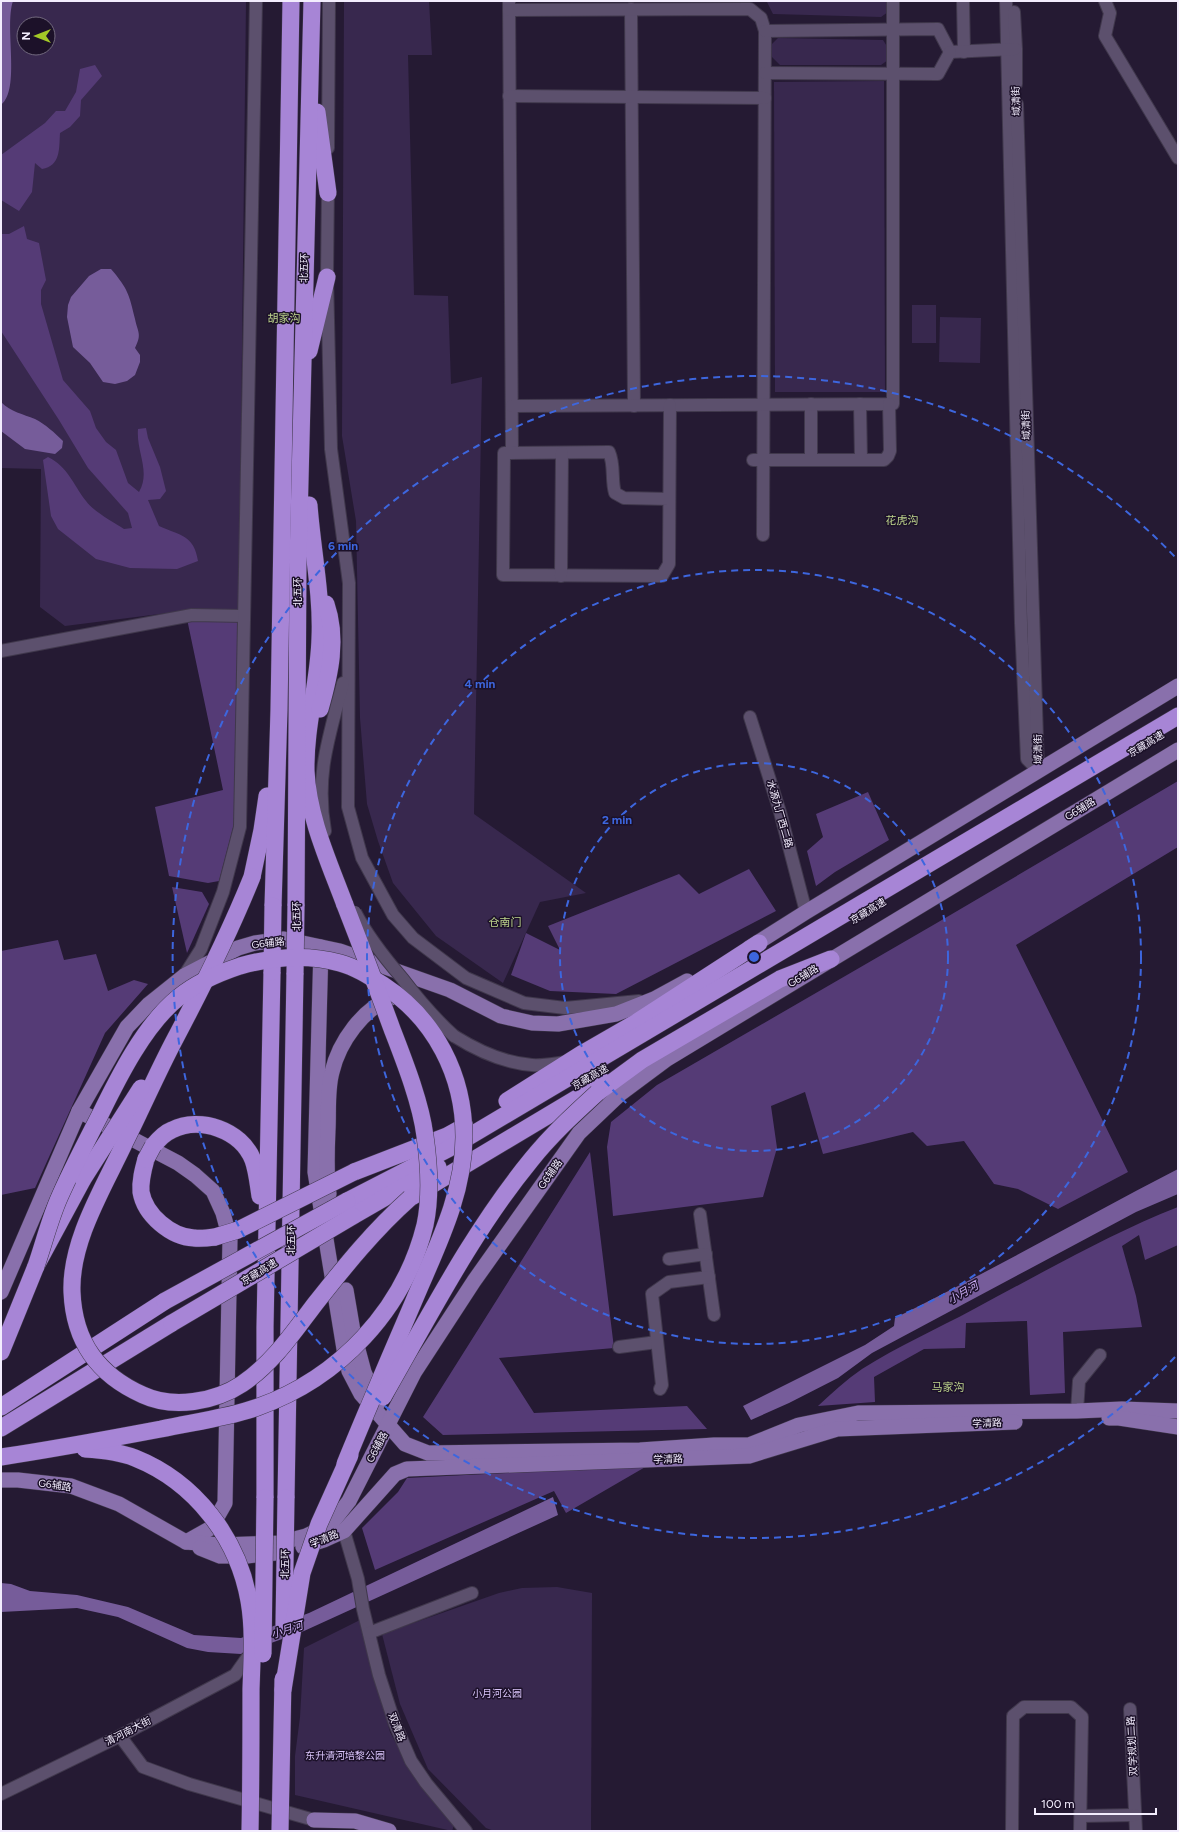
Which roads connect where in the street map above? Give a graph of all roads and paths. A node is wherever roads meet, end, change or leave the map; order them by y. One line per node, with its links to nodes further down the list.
1 (256, 1): 44 (street)
2 (291, 1): 48 (highway, 北五环)
3 (312, 1): 19 (highway, 北五环)
4 (329, 1): 26 (street)
5 (893, 1): 14 (street)
6 (963, 1): 18 (street)
7 (1006, 1): 16 (street, 域清街)
8 (1014, 1): 16 (street, 域清街)
9 (1105, 1): 12 (street)
10 (509, 5): 13 (street); 22 (street)
11 (723, 5): 13 (street); 15 (street)
12 (1112, 7): 25 (street)
13 (631, 9): 23 (street)
14 (893, 30): 15 (street); 17 (street); 21 (street)
15 (765, 31): 20 (street)
16 (1012, 50): 18 (street); 53 (street, 域清街)
17 (950, 52): 18 (street); 21 (street)
18 (964, 52)
19 (310, 59): 26 (highway); 28 (highway, 北五环)
20 (765, 73): 21 (street); 24 (street)
21 (893, 74): 32 (street)
22 (509, 96): 23 (street); 34 (street)
23 (632, 97): 24 (street); 35 (street)
24 (765, 98): 29 (street)
25 (1178, 158)
26 (328, 193): 27 (street)
27 (327, 277): 28 (highway); 46 (street)
28 (301, 390): 54 (highway); 97 (highway, 北五环, bridge)
29 (764, 404): 30 (street); 33 (street); 38 (street)
30 (811, 404): 31 (street); 39 (street)
31 (860, 404): 32 (street); 40 (street)
32 (889, 404): 40 (street)
33 (670, 405): 35 (street); 41 (street)
34 (512, 406): 35 (street); 37 (street)
35 (634, 406)
36 (562, 452): 37 (street); 41 (street); 43 (street)
37 (512, 453): 43 (street)
38 (758, 460): 39 (street); 42 (street)
39 (811, 460): 40 (street)
40 (861, 460)
41 (670, 499): 43 (street)
42 (763, 535)
43 (561, 576)
44 (244, 616): 45 (street); 59 (street)
45 (1, 651)
46 (348, 666): 54 (street); 61 (street)
47 (1178, 686): 53 (main road, G6辅路)
48 (279, 710): 62 (highway, bridge); 74 (highway, 北五环, bridge)
49 (1178, 716): 66 (highway, 京藏高速)
50 (750, 717): 55 (street, 水源九厂西二路)
51 (1178, 724): 66 (highway, 京藏高速)
52 (1178, 750): 58 (main road, G6辅路)
53 (1038, 770): 55 (main road, G6辅路)
54 (348, 903): 64 (street, bridge); 87 (highway, bridge)
55 (806, 912): 56 (main road, G6辅路)
56 (759, 943): 61 (main road, G6辅路); 64 (highway)
57 (321, 946): 59 (main road, G6辅路); 60 (main road, G6辅路); 83 (main road, 学清路)
58 (831, 959): 63 (highway); 83 (main road, G6辅路)
59 (184, 976): 65 (main road, G6辅路)
60 (450, 990): 61 (main road, G6辅路); 83 (main road)
61 (654, 999)
62 (174, 1040): 63 (highway, bridge); 70 (highway, bridge)
63 (642, 1060): 89 (highway, bridge)
64 (570, 1062): 74 (highway, bridge)
65 (79, 1111): 72 (main road, G6辅路); 93 (main road)
66 (350, 1209): 80 (highway, 京藏高速, bridge); 85 (highway, 京藏高速, bridge)
67 (700, 1214): 68 (street)
68 (706, 1254): 69 (street); 71 (street)
69 (669, 1259)
70 (36, 1266): 77 (highway); 89 (highway, bridge)
71 (709, 1277): 73 (street); 75 (street)
72 (1, 1292)
73 (714, 1315)
74 (265, 1327): 105 (highway, 北五环, bridge)
75 (657, 1342): 76 (street); 79 (street)
76 (619, 1347)
77 (1, 1352)
78 (1100, 1355): 82 (street)
79 (660, 1389)
80 (1, 1407)
81 (1178, 1410): 82 (main road, 学清路)
82 (1077, 1411): 86 (main road, 学清路)
83 (388, 1426): 86 (main road, 学清路); 93 (main road, G6辅路)
84 (1178, 1427): 90 (main road, 学清路)
85 (1, 1428)
86 (405, 1444): 90 (main road)
87 (67, 1447): 88 (highway, bridge); 104 (highway, bridge)
88 (1, 1458)
89 (345, 1464): 97 (highway, bridge)
90 (395, 1474): 92 (main road, 学清路)
91 (1, 1480): 93 (main road, G6辅路)
92 (344, 1531): 93 (main road, 学清路); 95 (street, 双清路)
93 (186, 1542)
94 (472, 1593): 95 (street)
95 (369, 1633): 109 (street, 双清路)
96 (246, 1658): 99 (street, 清河南大街)
97 (282, 1690): 106 (highway, 北五环, bridge)
98 (1130, 1709): 101 (street, 双学规划二路)
99 (120, 1736): 100 (street, 清河南大街); 103 (street)
100 (1, 1794)
101 (1135, 1815): 102 (street); 112 (street, 双学规划二路)
102 (1081, 1816): 110 (street); 111 (street)
103 (314, 1820): 107 (main road); 108 (main road)
104 (250, 1831)
105 (261, 1831)
106 (280, 1831)
107 (350, 1831)
108 (389, 1831)
109 (466, 1831)
110 (1012, 1831)
111 (1080, 1831)
112 (1136, 1831)

